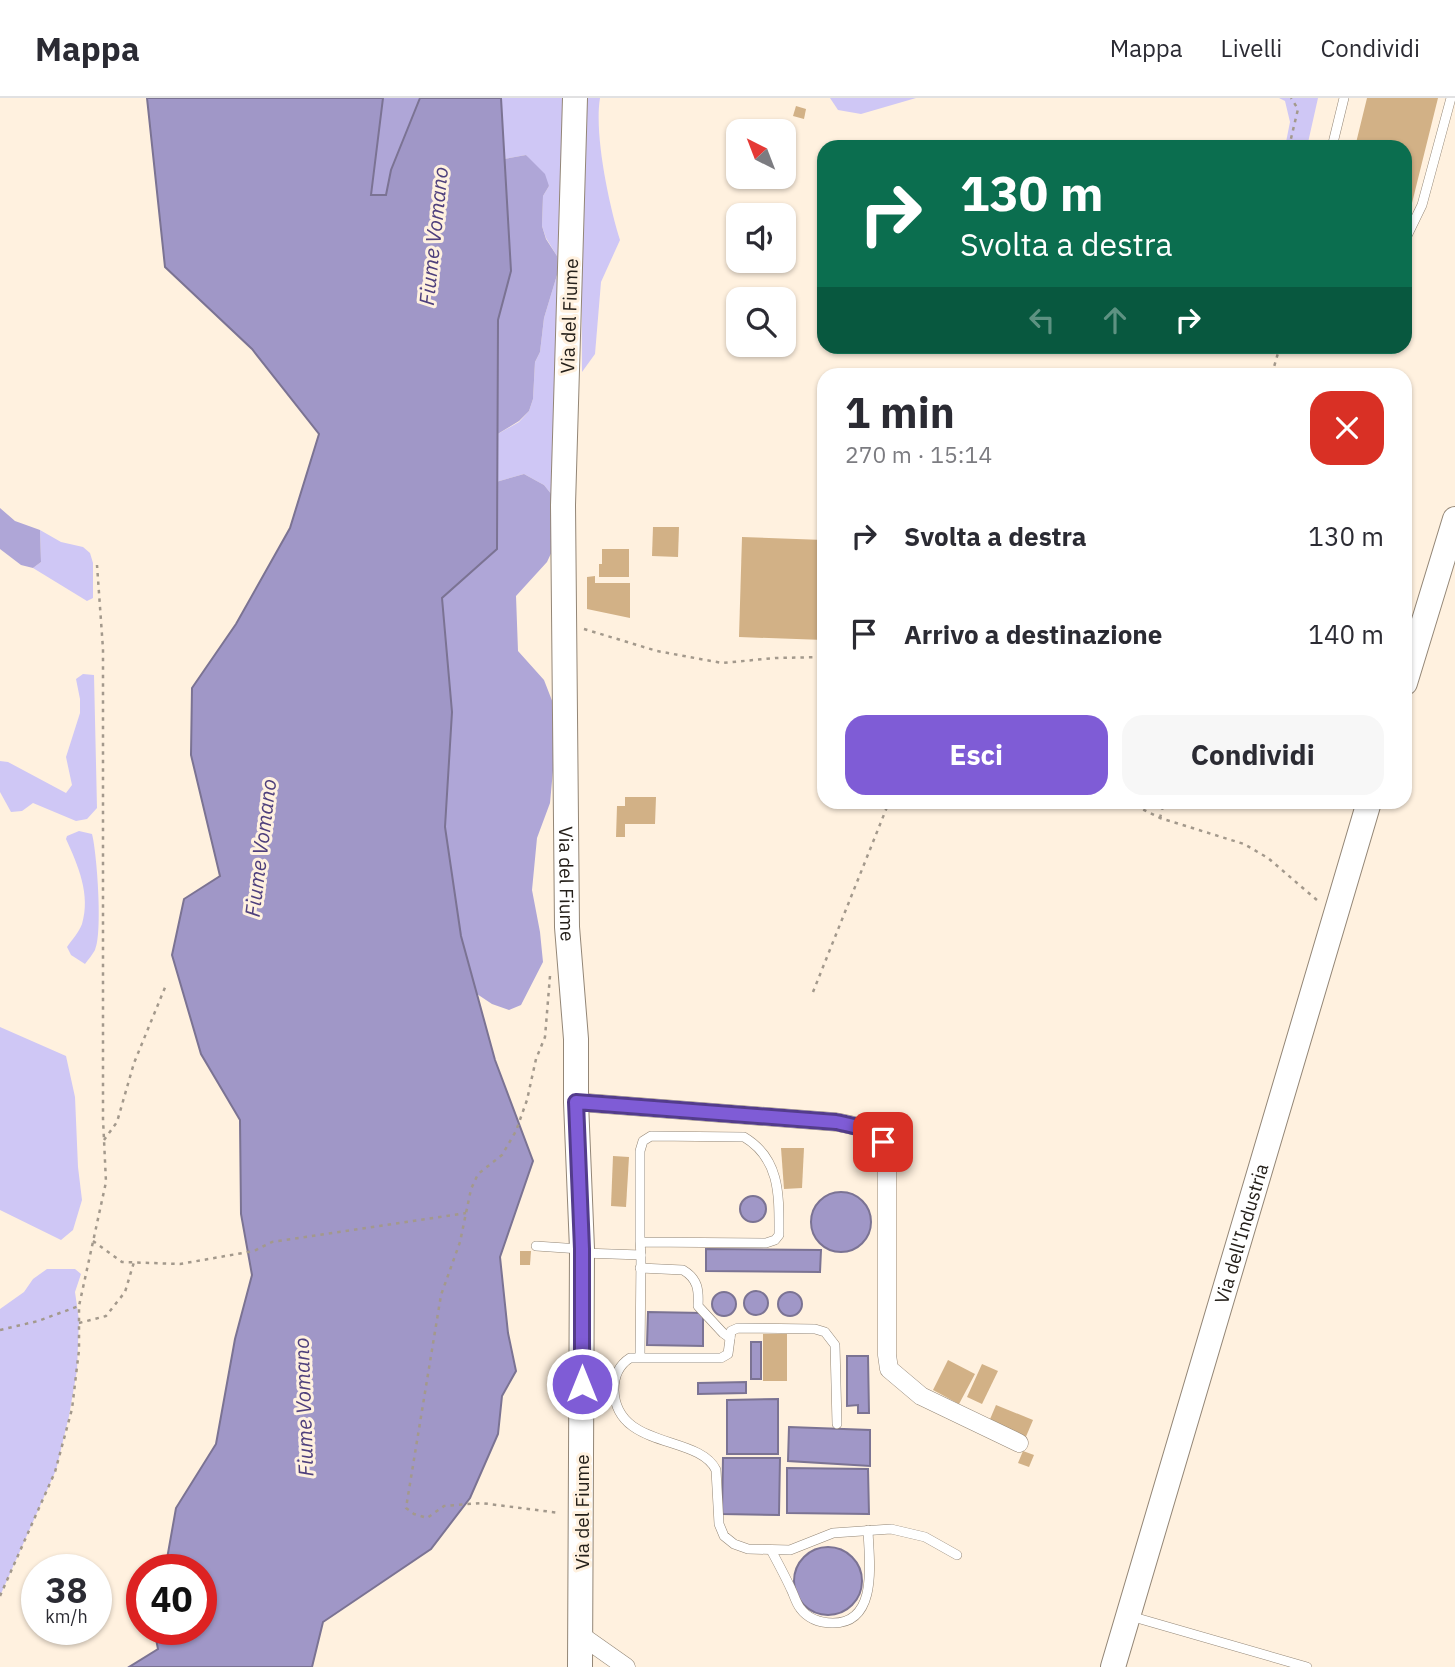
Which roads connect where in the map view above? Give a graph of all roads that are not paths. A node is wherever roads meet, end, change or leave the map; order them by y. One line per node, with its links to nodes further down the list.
1 (575, 98): 9 (street, Via del Fiume)
2 (1345, 98): 4 (lane)
3 (1451, 98): 5 (lane)
4 (1334, 140)
5 (1412, 226)
6 (1455, 519): 7 (street)
7 (1412, 660)
8 (1367, 809): 22 (street, Via dell'Industria)
9 (576, 1102): 12 (street, Via del Fiume); 18 (street)
10 (640, 1242): 10 (lane); 13 (lane)
11 (536, 1246): 12 (lane)
12 (582, 1251): 13 (lane); 23 (street, Via del Fiume)
13 (641, 1255): 14 (lane)
14 (640, 1269): 15 (lane); 16 (lane)
15 (730, 1338): 16 (lane); 17 (lane)
16 (640, 1357): 20 (lane)
17 (837, 1424)
18 (1019, 1443)
19 (868, 1530): 20 (lane); 20 (lane); 21 (lane)
20 (771, 1550)
21 (957, 1555)
22 (1128, 1615): 26 (street, Via dell'Industria); 27 (lane)
23 (582, 1636): 24 (street, Via del Fiume); 25 (street)
24 (580, 1667)
25 (626, 1667)
26 (1113, 1667)
27 (1307, 1667)

